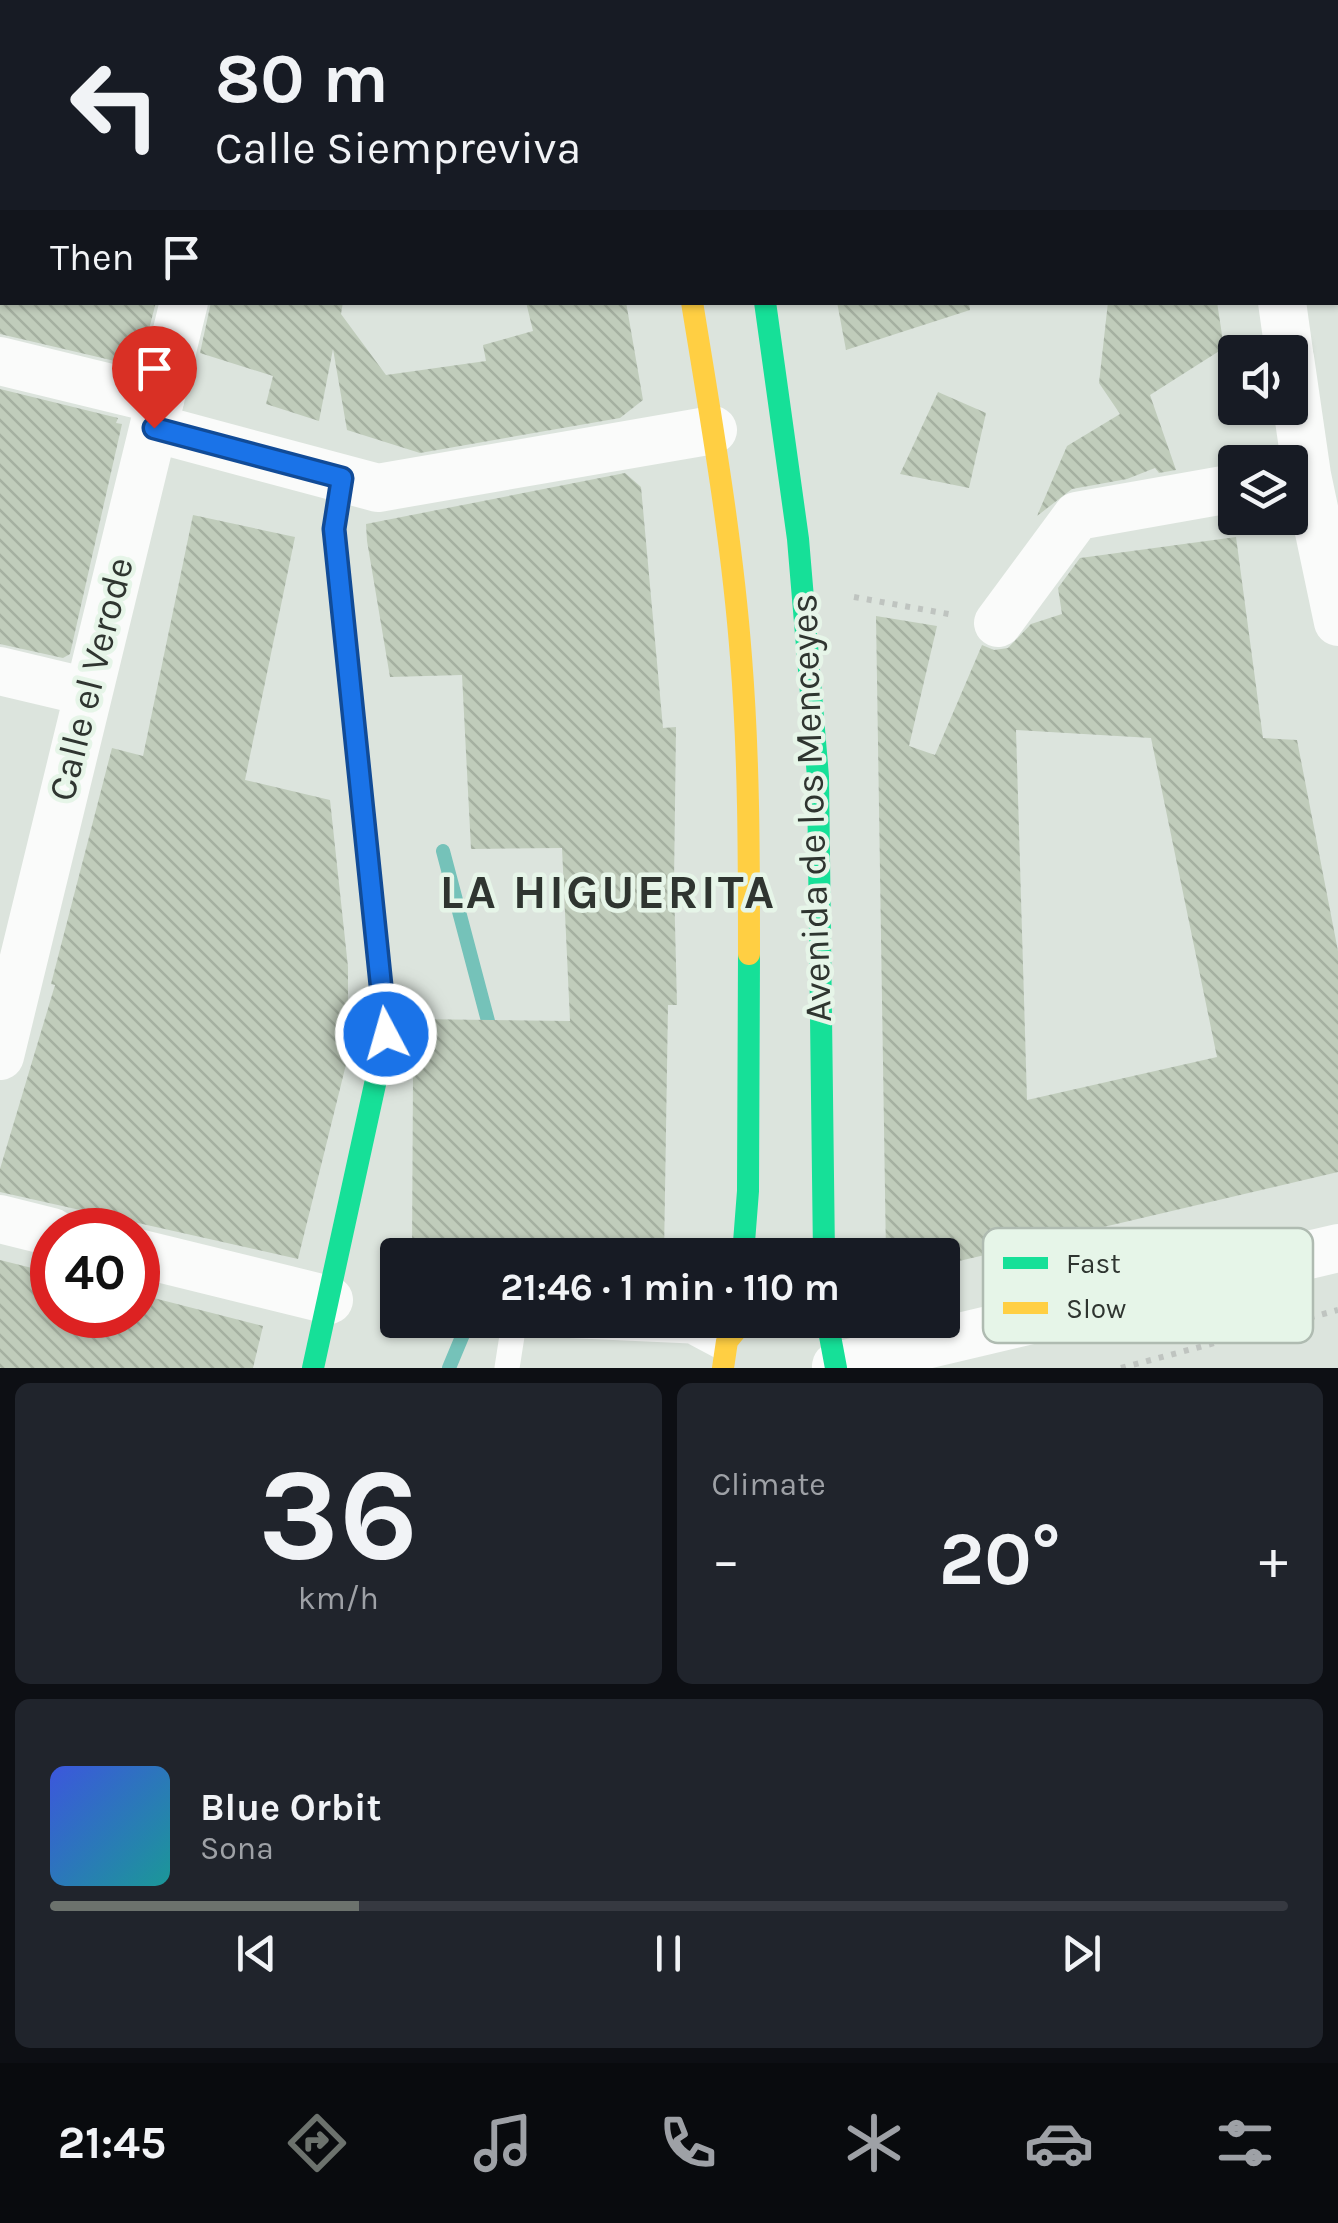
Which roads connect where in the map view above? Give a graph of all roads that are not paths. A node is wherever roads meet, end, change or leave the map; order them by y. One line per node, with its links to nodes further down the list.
1 (183, 305): 7 (street, Calle el Verode)
2 (692, 305): 9 (main road, Avenida de los Menceyes)
3 (765, 305): 22 (main road, Avenida de los Menceyes)
4 (1282, 305): 5 (street)
5 (1287, 335)
6 (0, 361): 7 (street)
7 (157, 414): 11 (street); 16 (street, Calle el Verode)
8 (1303, 425): 10 (street)
9 (713, 430): 11 (street); 21 (main road, Avenida de los Menceyes)
10 (1312, 473): 14 (street)
11 (342, 478): 26 (main road)
12 (1218, 491): 13 (street)
13 (998, 622)
14 (1338, 622)
15 (0, 671): 16 (street)
16 (88, 692): 17 (street, Calle el Verode)
17 (5, 1003): 18 (street, Calle el Verode)
18 (0, 1056)
19 (0, 1219): 20 (street)
20 (30, 1226)
21 (744, 1238)
22 (824, 1238)
23 (1338, 1248): 24 (street)
24 (1313, 1253)
25 (160, 1258): 26 (street)
26 (329, 1300): 30 (main road)
27 (983, 1313): 28 (street)
28 (828, 1342)
29 (723, 1358): 31 (lane)
30 (313, 1368)
31 (506, 1368)

